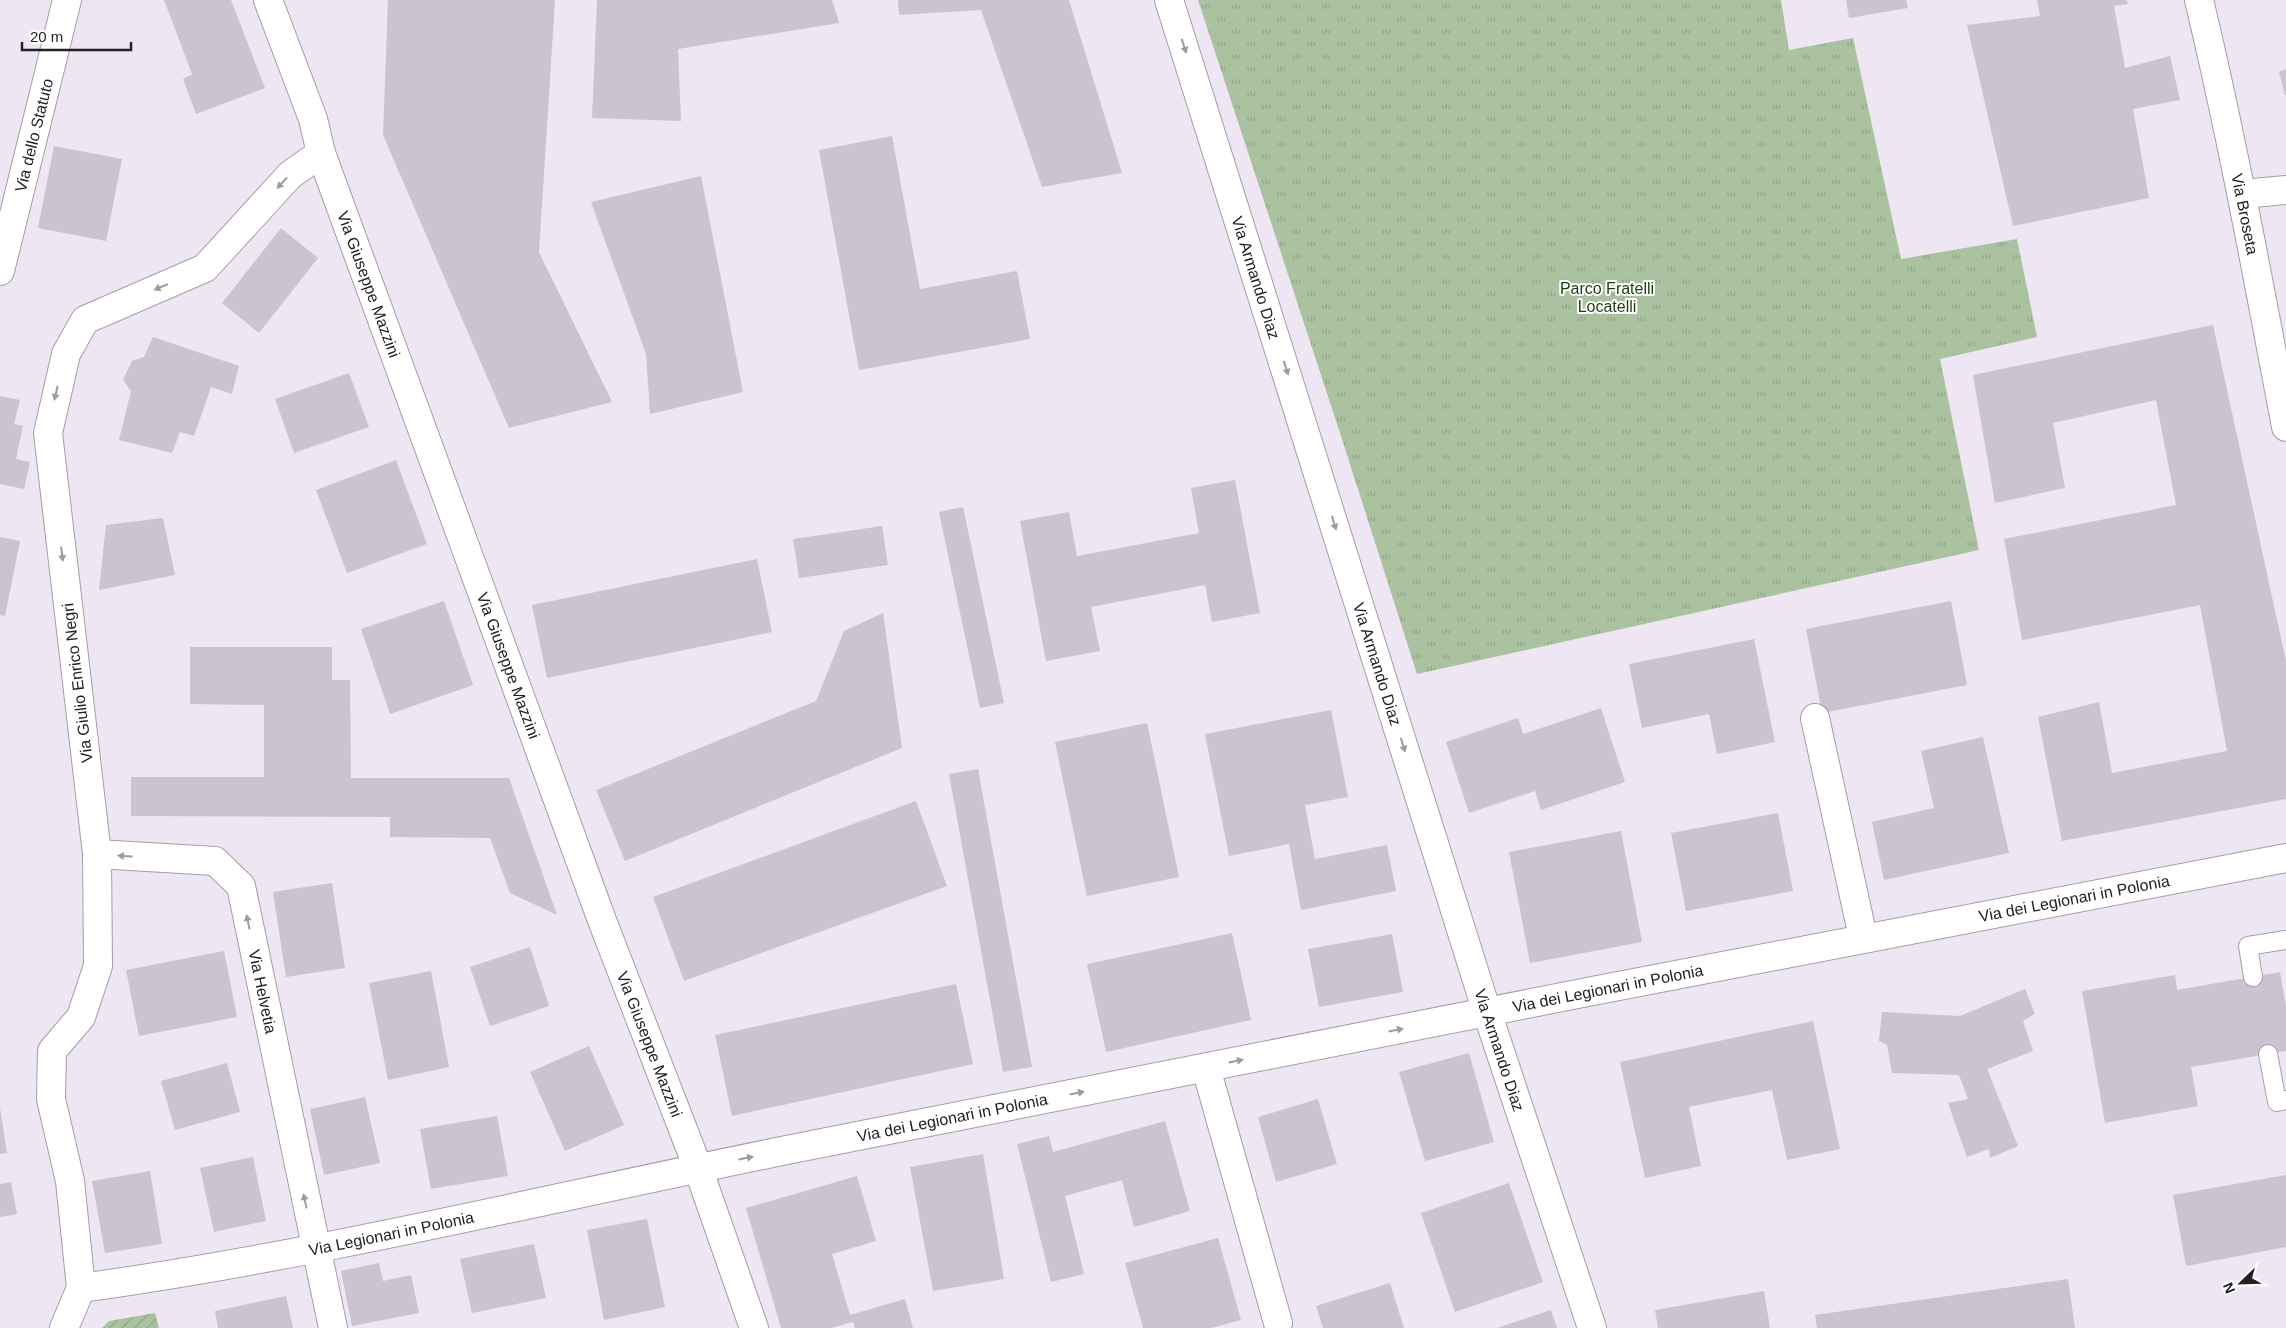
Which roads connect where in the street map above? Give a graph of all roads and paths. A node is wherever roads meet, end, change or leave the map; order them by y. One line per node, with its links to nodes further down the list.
1 (67, 0): 8 (street, Via dello Statuto)
2 (268, 0): 5 (street, Via Giuseppe Mazzini)
3 (1169, 0): 16 (street, Via Armando Diaz, one-way to 16)
4 (2199, 0): 7 (street, Via Broseta)
5 (321, 154): 11 (street, Via Giulio Enrico Negri, one-way to 11); 20 (street, Via Giuseppe Mazzini)
6 (2286, 190): 7 (street)
7 (2243, 194): 9 (street, Via Broseta)
8 (0, 271)
9 (2286, 428)
10 (1816, 718): 13 (street)
11 (97, 854): 21 (street, Via Helvetia, one-way to 11); 22 (street, Via Giulio Enrico Negri)
12 (2286, 858): 13 (street, Via dei Legionari in Polonia)
13 (1864, 937): 16 (street, Via dei Legionari in Polonia)
14 (2286, 940): 15 (lane)
15 (2253, 977)
16 (1487, 1012): 18 (street, Via dei Legionari in Polonia, one-way to 16); 27 (street, Via Armando Diaz)
17 (2268, 1054): 19 (lane)
18 (1206, 1068): 20 (street, Via dei Legionari in Polonia, one-way to 18); 23 (street)
19 (2286, 1100)
20 (698, 1168): 21 (street, Via Legionari in Polonia); 26 (street, Via Giuseppe Mazzini)
21 (315, 1249): 22 (street, Via Legionari in Polonia); 25 (street, Via Helvetia)
22 (82, 1288): 24 (street)
23 (1278, 1323)
24 (64, 1328)
25 (333, 1328)
26 (754, 1328)
27 (1592, 1328)

